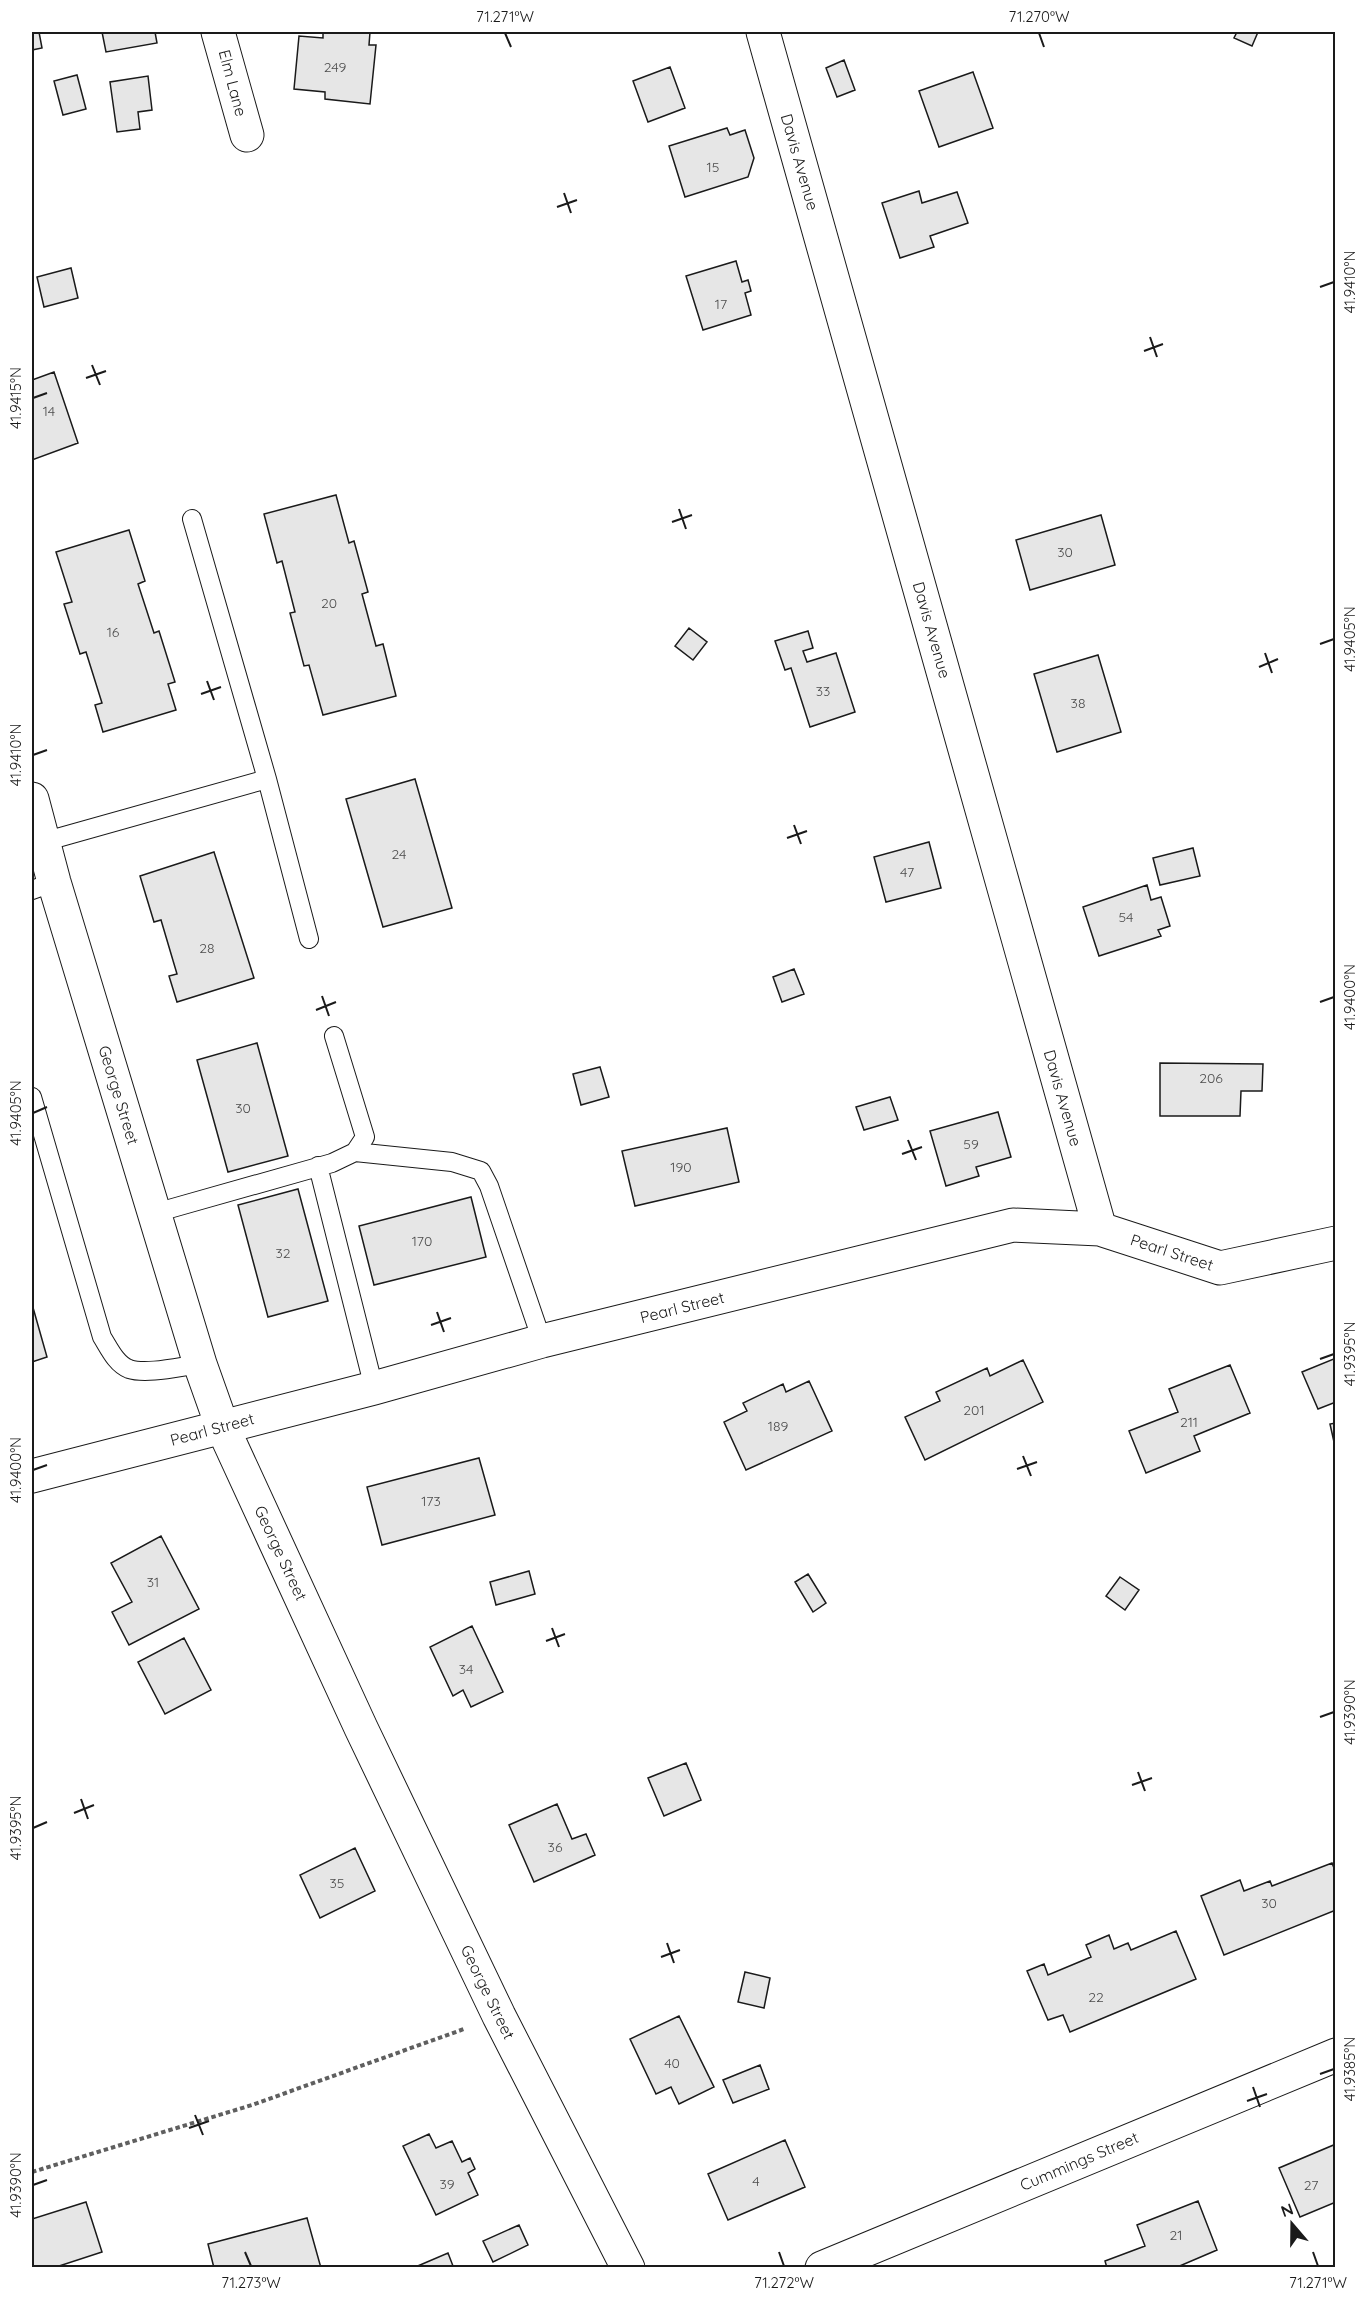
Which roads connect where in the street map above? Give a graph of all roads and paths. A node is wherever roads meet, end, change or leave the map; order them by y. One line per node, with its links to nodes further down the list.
1 (219, 32): 3 (street, Elm Lane)
2 (763, 32): 14 (street, Davis Avenue)
3 (247, 135)
4 (192, 519): 5 (lane)
5 (267, 779): 6 (lane); 8 (lane)
6 (36, 826): 7 (street, George Street)
7 (43, 886): 13 (street, George Street)
8 (309, 939)
9 (334, 1036): 11 (lane)
10 (32, 1097): 17 (lane)
11 (355, 1152): 12 (lane); 16 (lane)
12 (318, 1166): 13 (lane); 18 (lane)
13 (155, 1213): 17 (street, George Street)
14 (1100, 1229): 15 (street, Pearl Street); 16 (street, Pearl Street)
15 (1335, 1243)
16 (542, 1341): 18 (street, Pearl Street)
17 (200, 1364): 19 (street, George Street)
18 (374, 1388): 19 (street, Pearl Street)
19 (222, 1426): 20 (street, Pearl Street); 21 (street, George Street)
20 (32, 1476)
21 (499, 2016): 23 (path); 24 (street, George Street)
22 (1335, 2055): 25 (street, Cummings Street)
23 (32, 2172)
24 (628, 2268)
25 (822, 2268)

